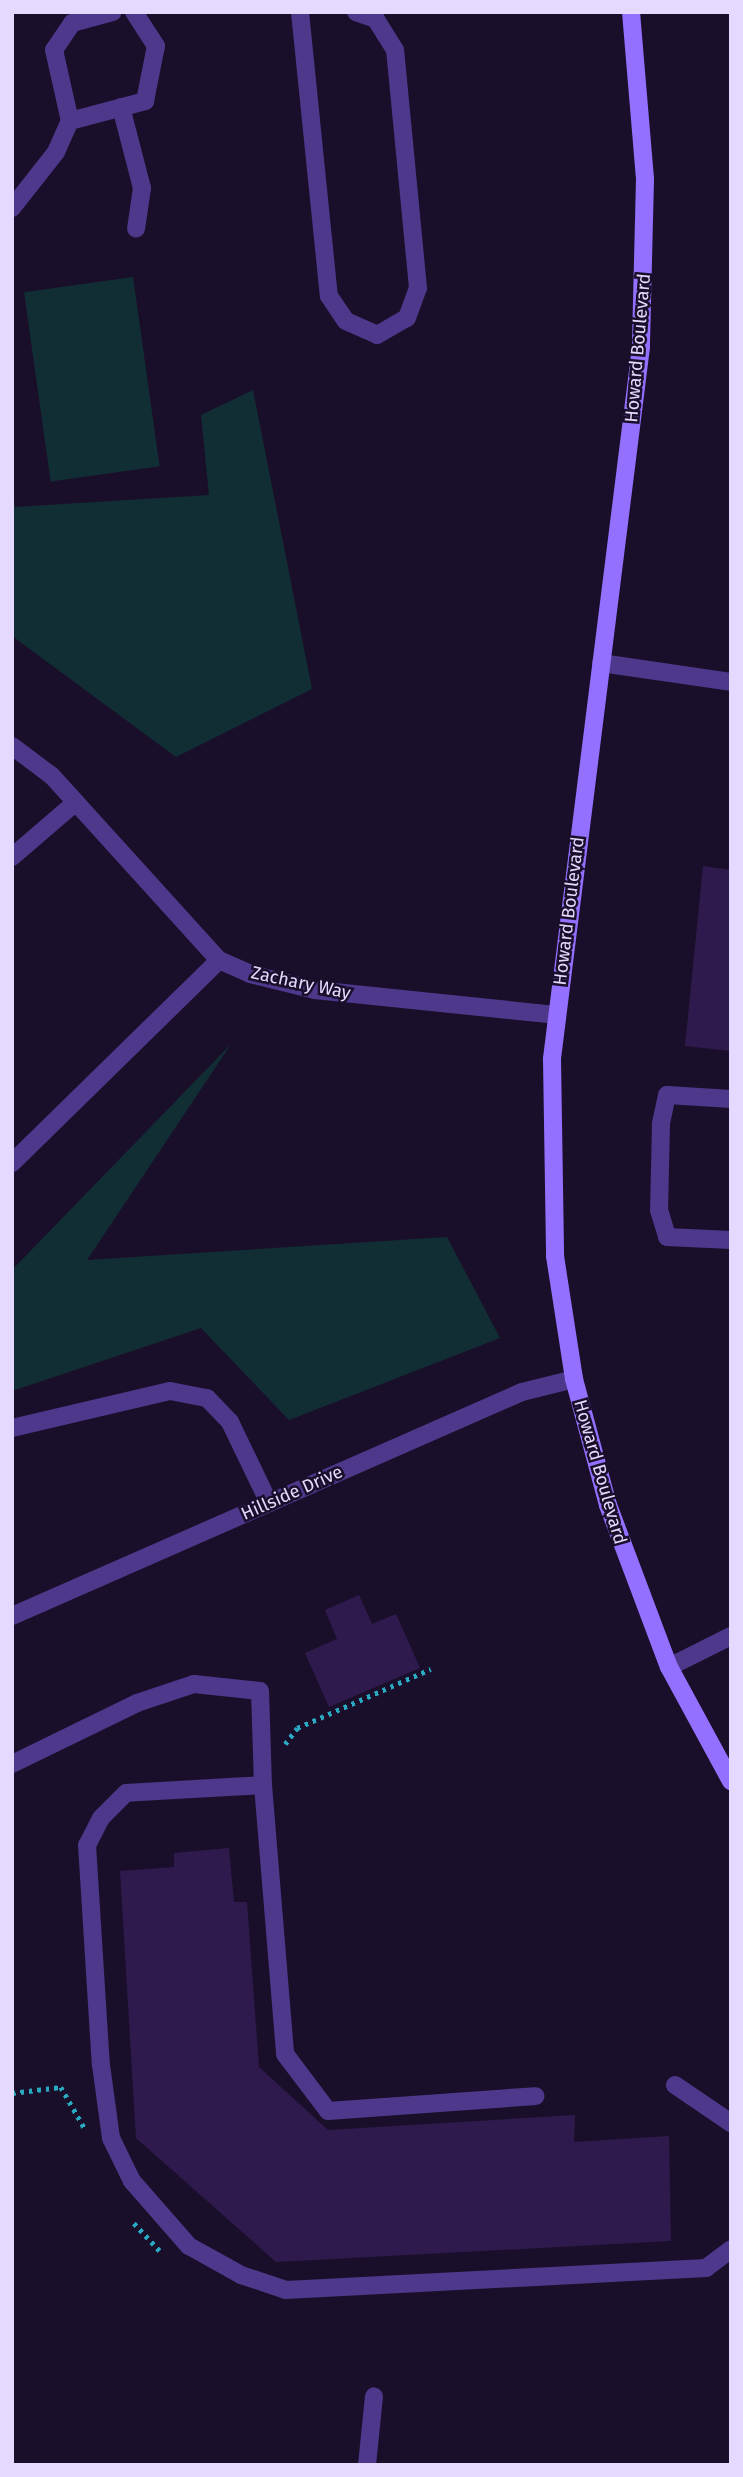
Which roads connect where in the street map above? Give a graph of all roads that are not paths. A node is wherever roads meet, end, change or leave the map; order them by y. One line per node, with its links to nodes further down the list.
1 (113, 12): 7 (street)
2 (134, 12): 6 (street)
3 (300, 12): 4 (street)
4 (356, 12)
5 (631, 12): 10 (main road, Howard Boulevard)
6 (121, 107): 7 (street); 9 (street)
7 (70, 121): 8 (street)
8 (12, 208)
9 (136, 229)
10 (601, 663): 11 (street); 16 (main road, Howard Boulevard)
11 (731, 681)
12 (12, 746): 13 (street, Zachary Way)
13 (76, 802): 14 (street); 15 (street, Zachary Way)
14 (12, 857)
15 (219, 960): 16 (street, Zachary Way); 18 (street)
16 (556, 1015): 20 (main road, Howard Boulevard)
17 (731, 1099): 19 (street)
18 (12, 1163)
19 (731, 1240)
20 (574, 1379): 22 (street, Hillside Drive); 25 (main road, Howard Boulevard)
21 (12, 1428): 22 (street)
22 (269, 1503): 23 (street, Hillside Drive)
23 (12, 1616)
24 (731, 1636): 25 (street)
25 (669, 1667): 27 (main road, Howard Boulevard)
26 (12, 1764): 28 (street)
27 (731, 1781)
28 (263, 1785): 30 (street); 32 (street)
29 (675, 2085): 31 (street)
30 (535, 2096)
31 (731, 2123)
32 (731, 2249)
33 (374, 2396): 34 (street)
34 (367, 2465)

